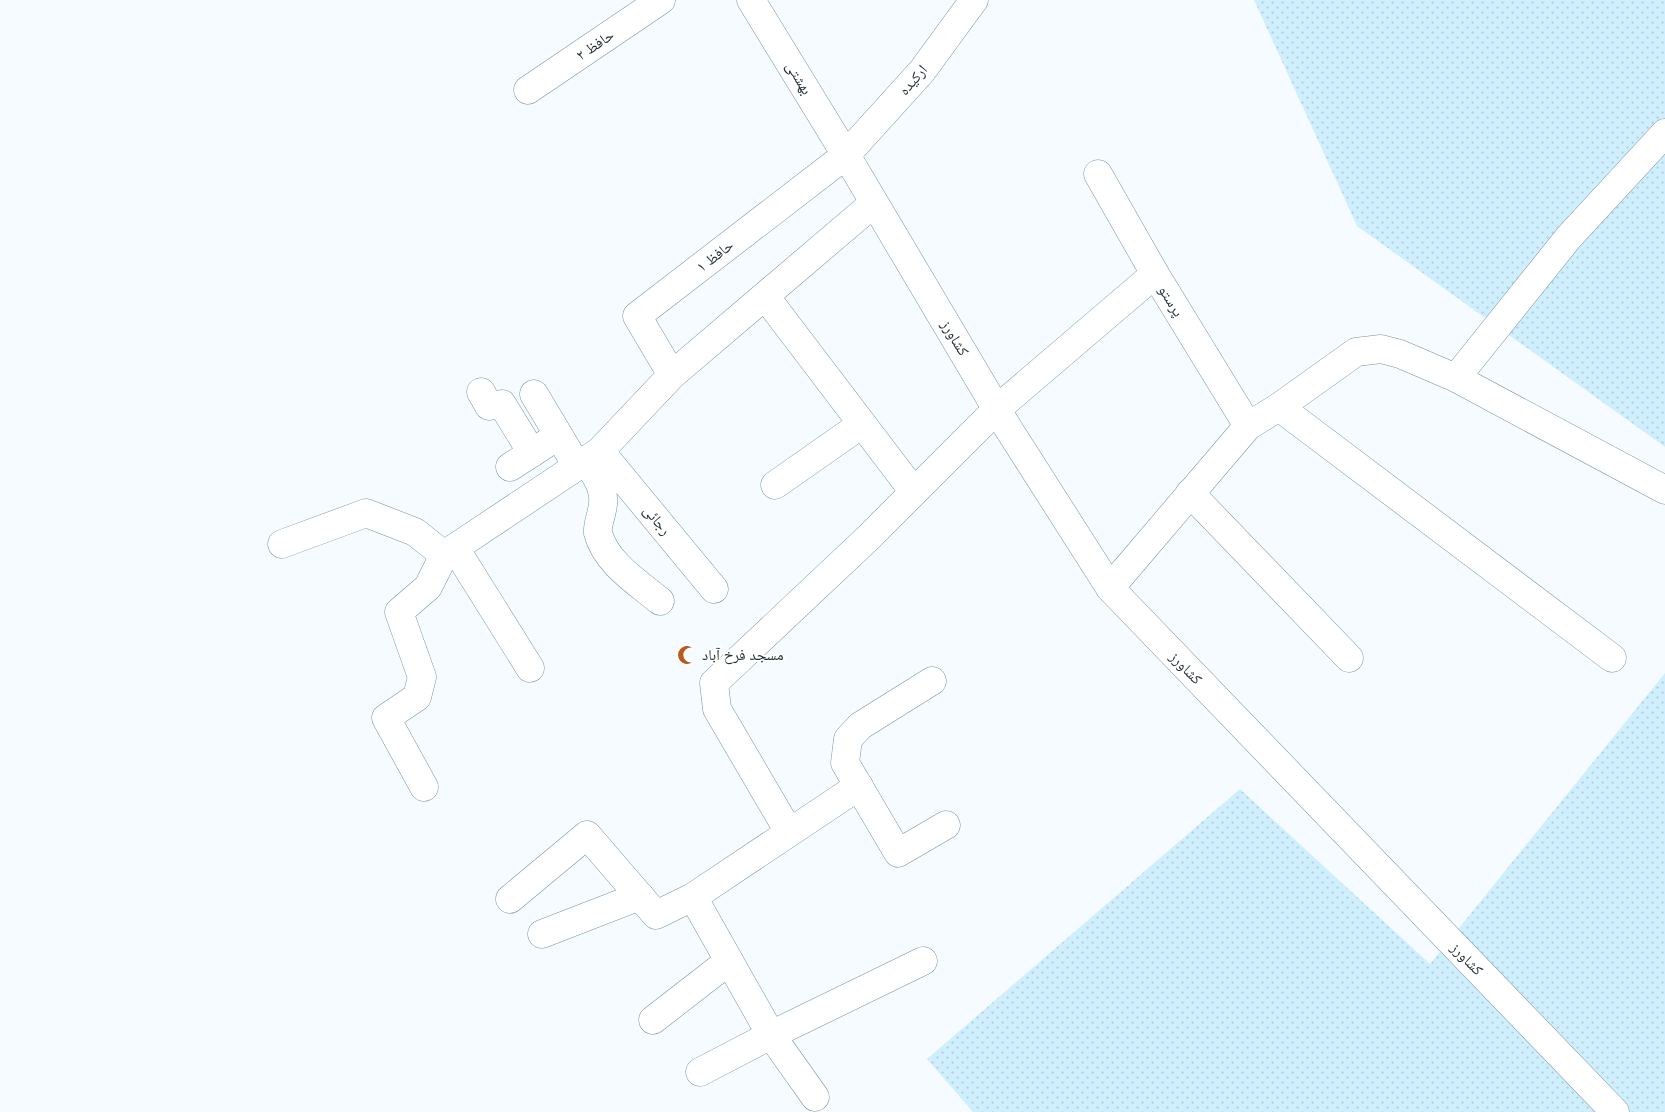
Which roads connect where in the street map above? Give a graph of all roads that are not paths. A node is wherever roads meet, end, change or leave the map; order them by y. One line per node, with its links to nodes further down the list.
1 (661, 0): 4 (street, حافظ ۲)
2 (751, 0): 6 (street, بهشتی)
3 (974, 0): 6 (street, ارکیده)
4 (528, 90)
5 (1665, 133): 12 (street)
6 (846, 155): 8 (street, کشاورز); 11 (street, حافظ ۱)
7 (1098, 174): 9 (street, پرستو)
8 (874, 203): 10 (street); 16 (street, کشاورز)
9 (1155, 274): 16 (street); 18 (street, پرستو)
10 (765, 296): 11 (street); 17 (street)
11 (672, 375): 20 (street)
12 (1456, 378): 15 (street); 22 (street)
13 (481, 392): 19 (street)
14 (534, 394): 19 (street)
15 (1280, 407): 18 (street); 31 (street)
16 (997, 409): 23 (street); 27 (street, کشاورز)
17 (862, 424): 21 (street); 23 (street)
18 (1248, 426): 24 (street)
19 (559, 435): 20 (street)
20 (588, 459): 26 (street); 28 (street, رجائی); 29 (street)
21 (775, 485)
22 (1665, 490)
23 (914, 492): 37 (street)
24 (1190, 493): 27 (street); 30 (street)
25 (282, 544): 26 (street)
26 (450, 551): 32 (street); 35 (street)
27 (1110, 588): 48 (street, کشاورز)
28 (714, 589)
29 (660, 602)
30 (1349, 658)
31 (1612, 658)
32 (530, 668)
33 (932, 681): 34 (street)
34 (859, 786): 36 (street); 37 (street)
35 (424, 787)
36 (946, 825)
37 (790, 832): 39 (street)
38 (640, 896): 39 (street); 40 (street); 41 (street)
39 (693, 897): 42 (street)
40 (510, 900)
41 (542, 934)
42 (729, 961): 44 (street); 45 (street)
43 (923, 961): 45 (street)
44 (653, 1020)
45 (771, 1035): 46 (street); 47 (street)
46 (700, 1072)
47 (815, 1097)
48 (1615, 1112)

